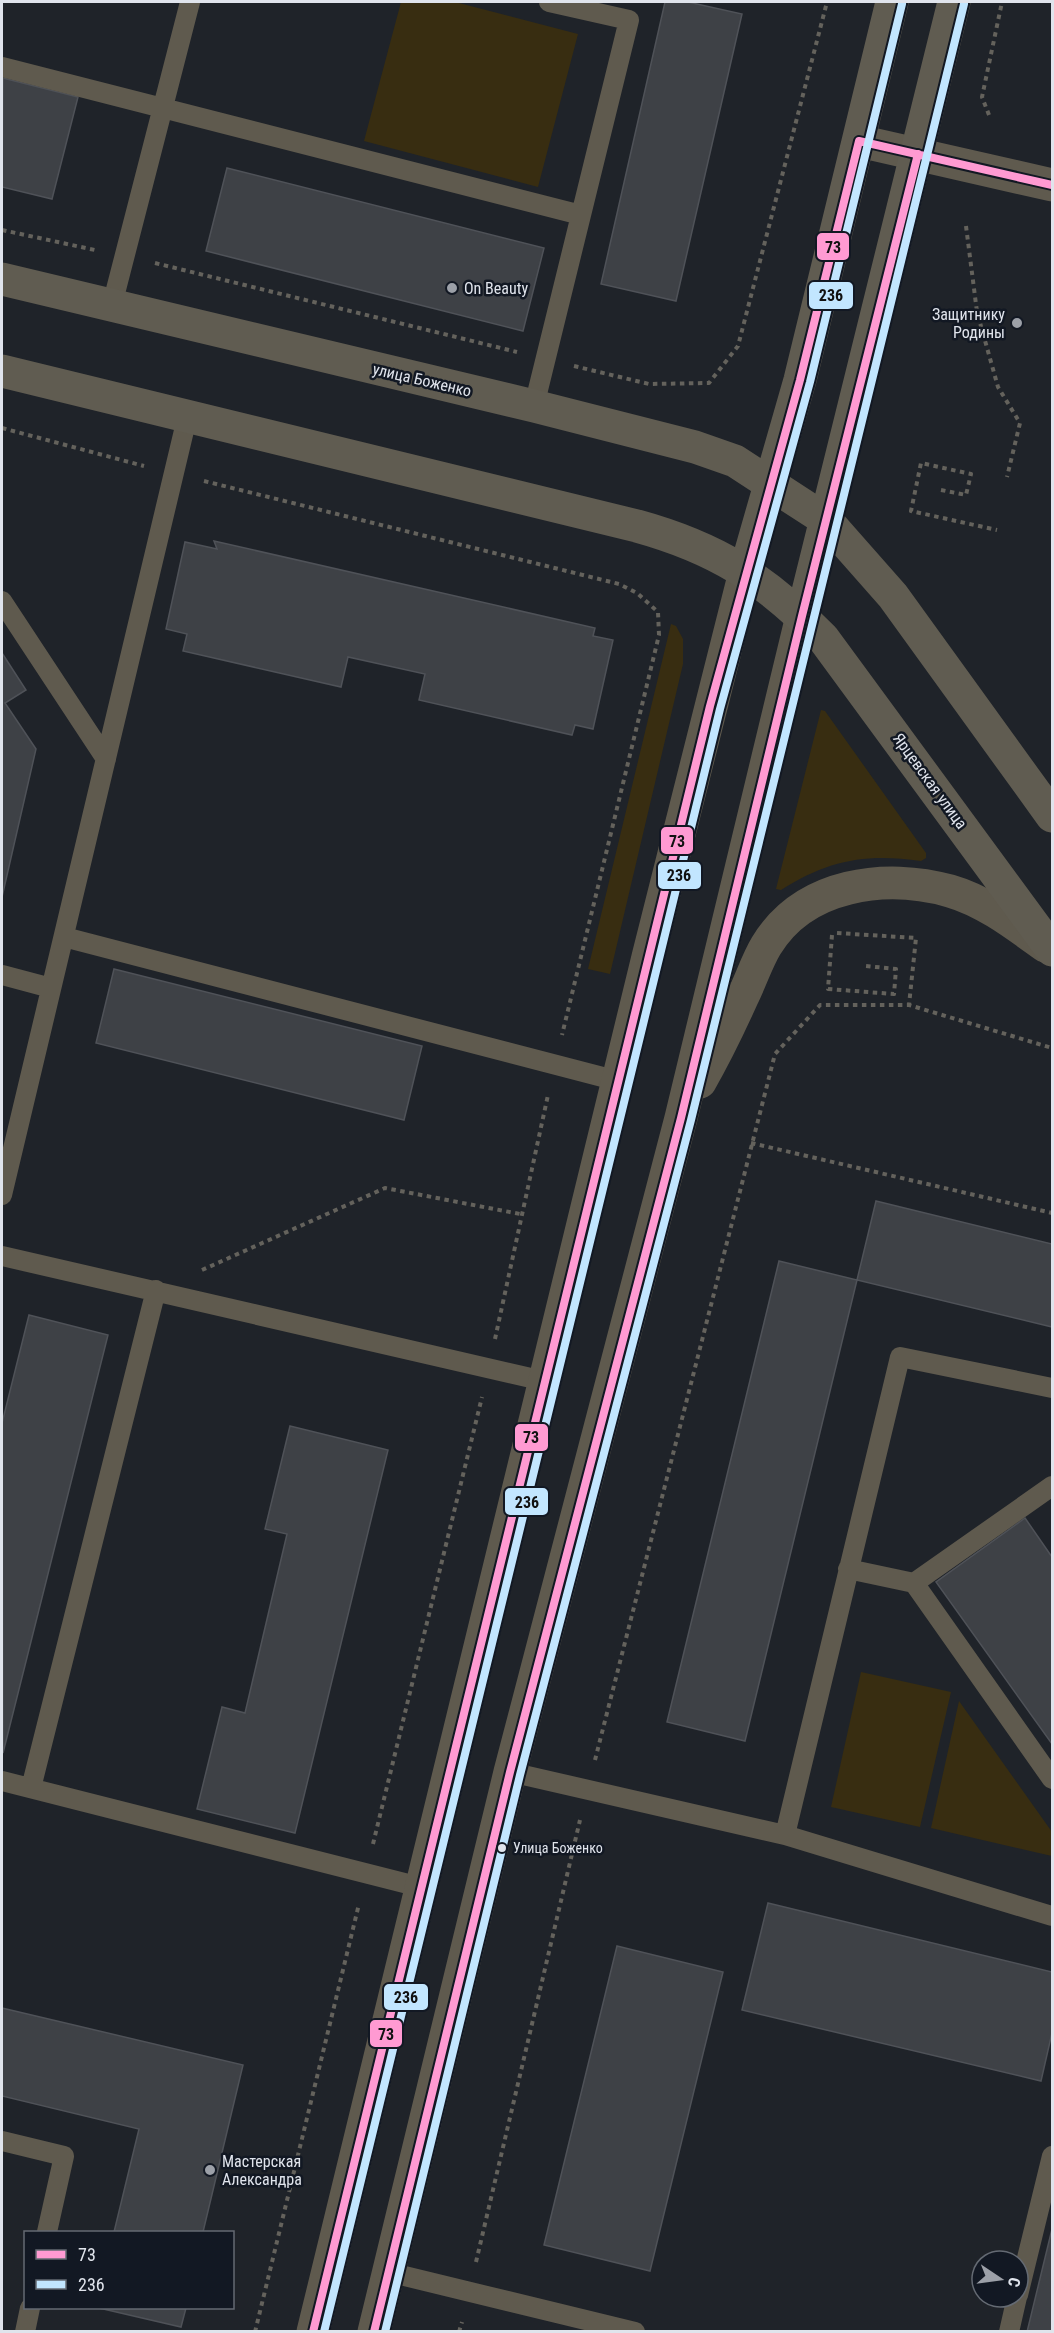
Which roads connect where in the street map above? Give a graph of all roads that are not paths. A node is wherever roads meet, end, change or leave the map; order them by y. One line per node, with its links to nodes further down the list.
1 (190, 2): 6 (lane)
2 (549, 2): 10 (lane)
3 (892, 2): 7 (main road)
4 (954, 2): 8 (main road)
5 (2, 67): 6 (lane)
6 (162, 109): 10 (lane); 12 (lane)
7 (858, 141): 8 (street); 16 (main road)
8 (918, 154): 9 (street); 17 (main road)
9 (1053, 185)
10 (581, 215): 14 (lane)
11 (2, 279): 12 (main road, улица Боженко)
12 (112, 305): 14 (main road, улица Боженко)
13 (2, 371): 15 (main road)
14 (534, 406): 16 (main road, улица Боженко)
15 (187, 418): 18 (main road); 21 (lane)
16 (772, 483): 17 (main road, улица Боженко); 18 (main road)
17 (826, 520): 20 (main road); 22 (main road)
18 (745, 572): 20 (main road); 27 (street)
19 (2, 601): 21 (lane)
20 (802, 616): 24 (main road, Ярцевская улица); 28 (street)
21 (106, 759): 23 (lane)
22 (1053, 816)
23 (64, 937): 26 (lane); 27 (lane)
24 (1053, 950): 28 (street)
25 (2, 975): 26 (lane)
26 (51, 988): 29 (lane)
27 (618, 1081): 32 (street)
28 (681, 1118): 37 (street)
29 (2, 1195)
30 (2, 1256): 31 (lane)
31 (156, 1290): 32 (lane); 40 (lane)
32 (544, 1381): 42 (street)
33 (1053, 1388): 35 (lane)
34 (1053, 1486): 36 (lane)
35 (849, 1569): 36 (lane); 41 (lane)
36 (914, 1583): 38 (lane)
37 (510, 1772): 41 (lane); 48 (street)
38 (1053, 1779)
39 (2, 1781): 40 (lane)
40 (30, 1788): 42 (lane)
41 (785, 1835): 43 (lane)
42 (420, 1887): 52 (street)
43 (1053, 1916)
44 (2, 2141): 46 (lane)
45 (1053, 2156): 47 (lane)
46 (47, 2231)
47 (1030, 2249)
48 (388, 2272): 53 (street); 54 (lane)
49 (30, 2309): 51 (lane)
50 (1015, 2309): 55 (lane)
51 (25, 2331)
52 (313, 2331)
53 (374, 2331)
54 (635, 2331)
55 (1009, 2331)

